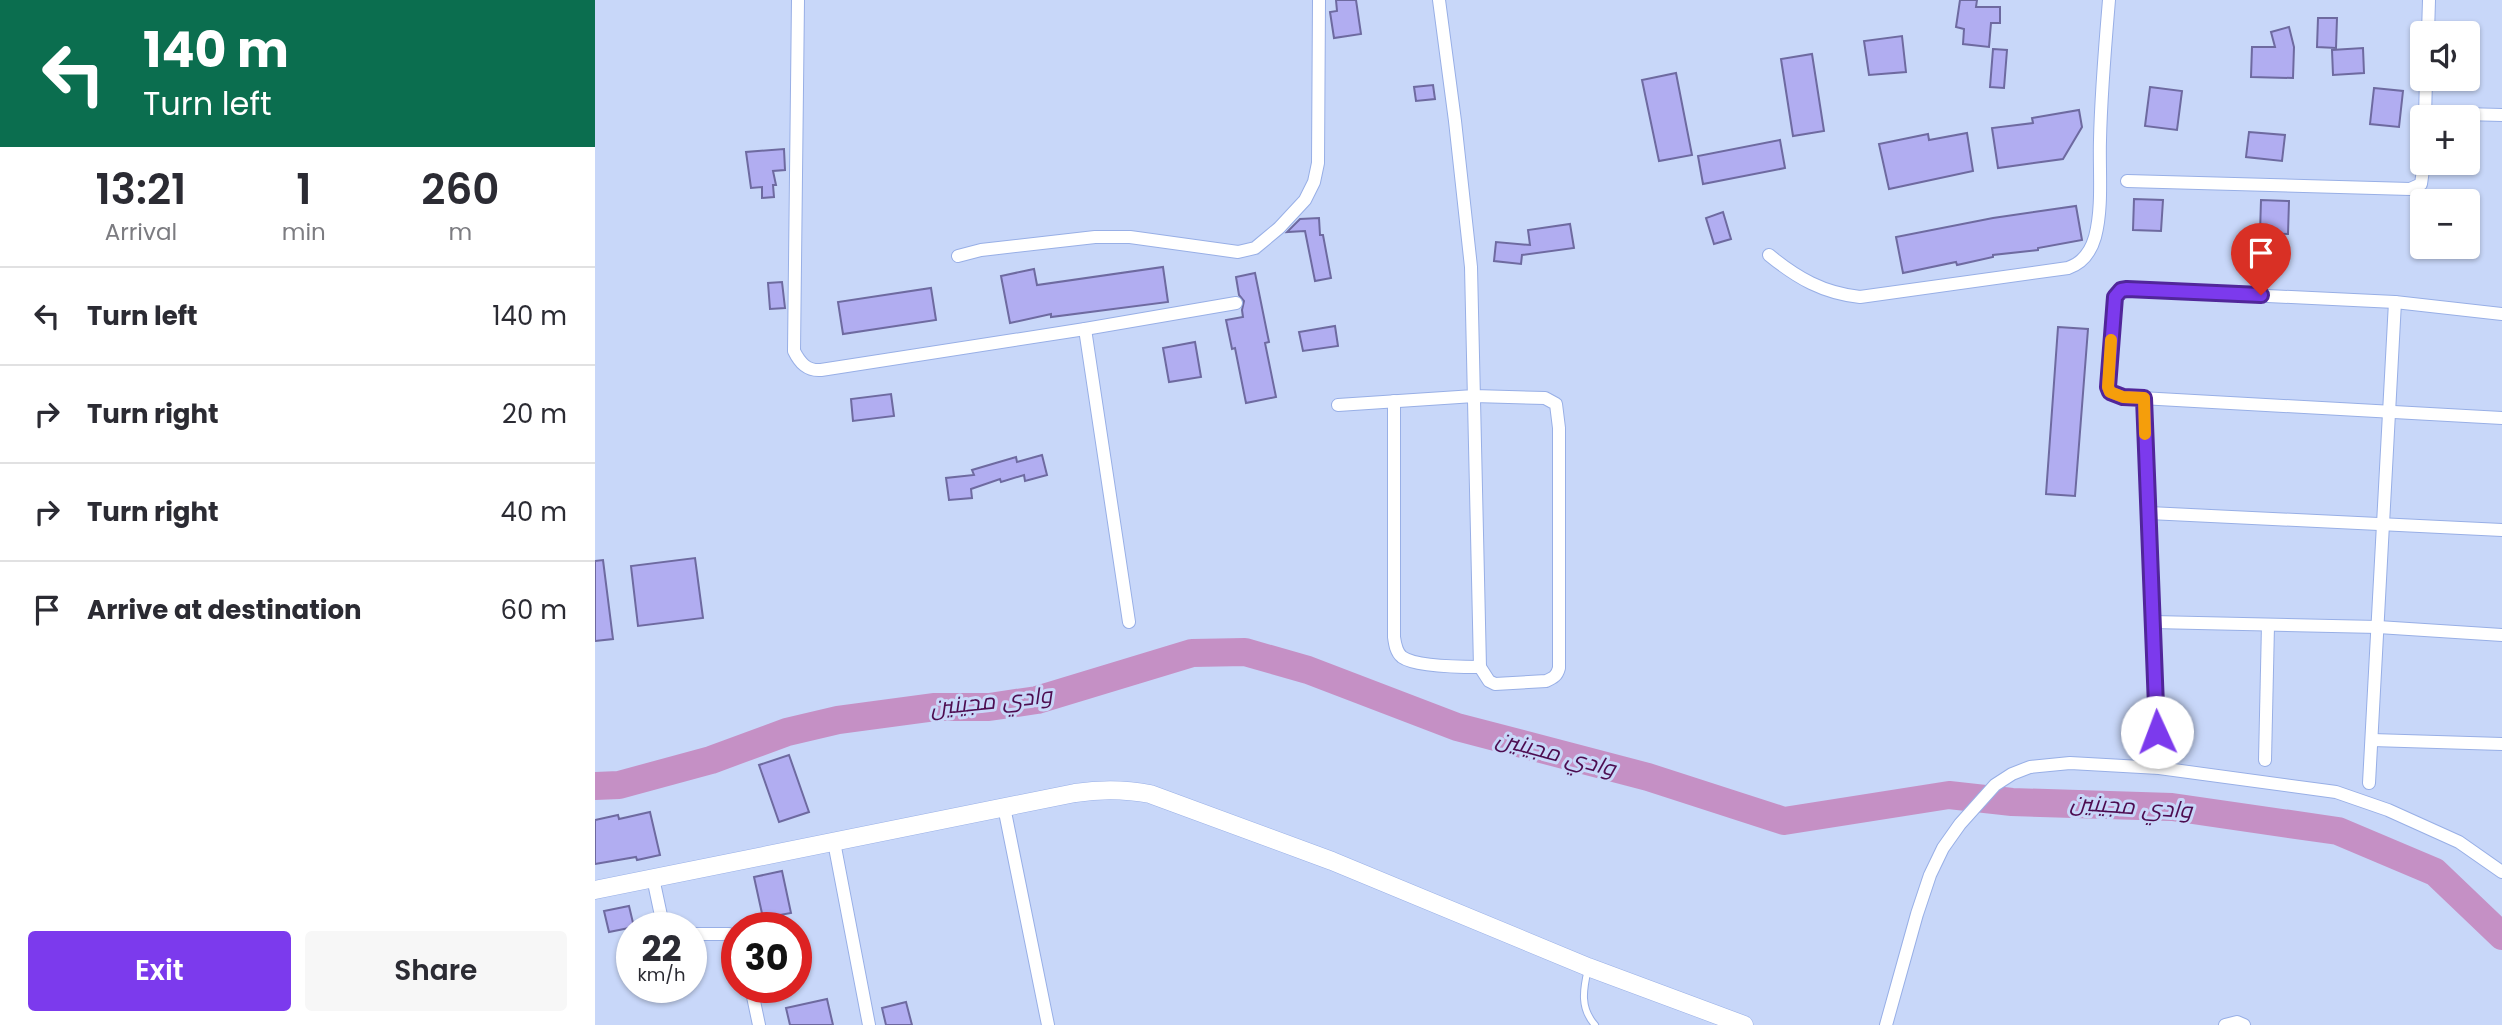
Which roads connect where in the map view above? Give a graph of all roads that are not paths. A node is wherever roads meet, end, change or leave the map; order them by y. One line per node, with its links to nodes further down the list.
1 (798, 0): 16 (street)
2 (1319, 0): 11 (street)
3 (1439, 0): 17 (street)
4 (2109, 0): 12 (street)
5 (2429, 0): 6 (street)
6 (2428, 21)
7 (2480, 115): 8 (street)
8 (2502, 115)
9 (2422, 175): 10 (street)
10 (2127, 181)
11 (958, 256)
12 (1769, 256)
13 (2395, 302): 15 (street); 18 (street); 21 (street)
14 (1236, 303): 16 (street)
15 (2502, 314)
16 (1086, 329): 26 (street)
17 (1474, 396): 19 (street); 31 (street); 31 (street)
18 (2144, 398): 21 (street); 23 (street)
19 (1394, 401): 20 (street); 31 (street)
20 (1338, 405)
21 (2389, 413): 22 (street); 24 (street)
22 (2502, 418)
23 (2149, 513): 24 (street); 27 (street)
24 (2383, 523): 25 (street); 29 (street)
25 (2502, 530)
26 (1129, 622)
27 (2153, 622): 28 (street); 32 (street)
28 (2268, 625): 29 (street); 35 (street)
29 (2378, 627): 30 (street); 33 (street)
30 (2502, 635)
31 (1480, 667)
32 (2157, 732)
33 (2372, 740): 34 (street); 36 (street)
34 (2502, 744)
35 (2265, 760)
36 (2369, 783)
37 (1004, 807): 38 (street); 43 (street); 47 (street)
38 (834, 842): 40 (street); 46 (street)
39 (2502, 872): 50 (street)
40 (653, 878): 41 (street); 42 (street)
41 (595, 890)
42 (659, 912)
43 (1588, 967): 48 (lane); 49 (street)
44 (754, 1003): 45 (street)
45 (759, 1025)
46 (869, 1025)
47 (1048, 1025)
48 (1595, 1025)
49 (1744, 1025)
50 (1886, 1025)
51 (2225, 1025): 52 (street)
52 (2244, 1025)

